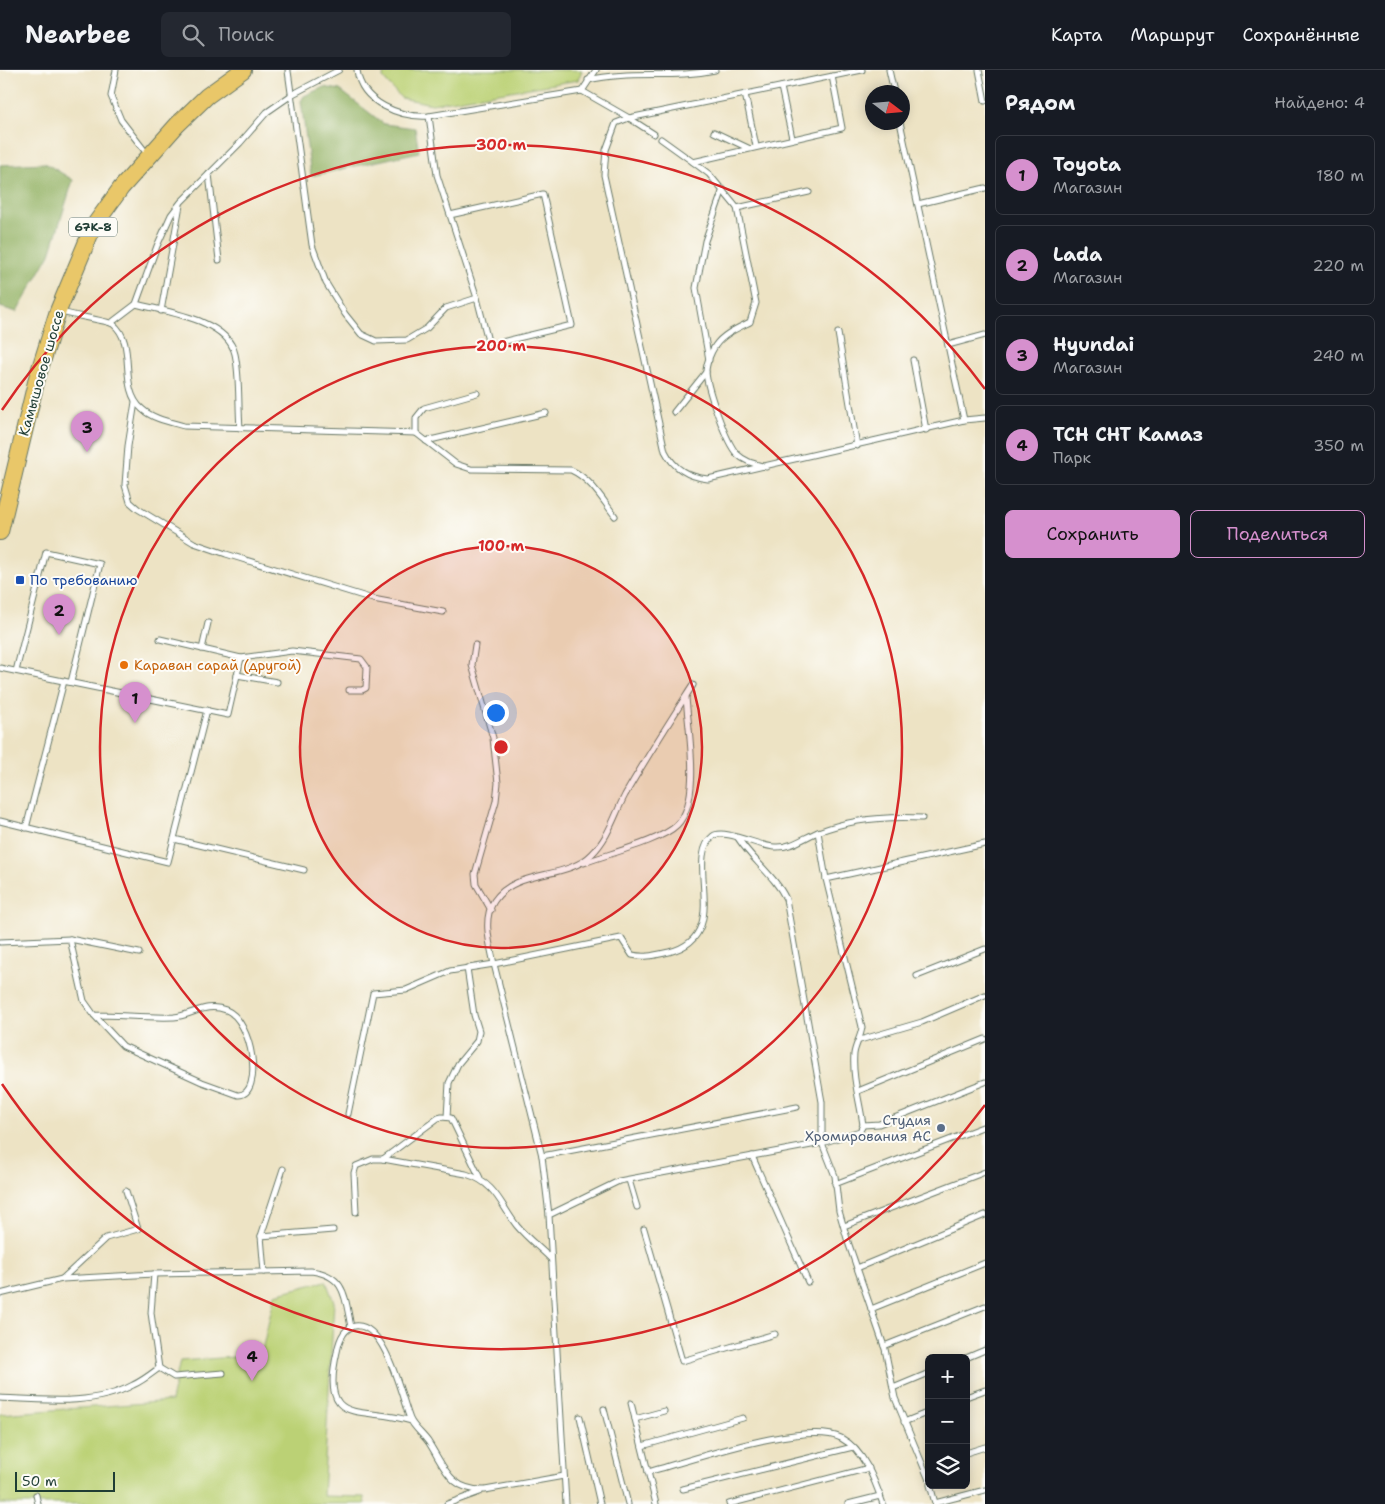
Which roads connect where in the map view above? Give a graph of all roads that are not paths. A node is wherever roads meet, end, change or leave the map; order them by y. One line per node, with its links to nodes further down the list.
1 (116, 70): 28 (lane)
2 (243, 70): 28 (main road, Камышовое шоссе / 67К-8)
3 (339, 70): 16 (lane)
4 (357, 70): 19 (lane)
5 (596, 70): 12 (lane)
6 (715, 70): 12 (lane)
7 (862, 70): 11 (lane)
8 (889, 70): 13 (lane)
9 (979, 70): 18 (lane)
10 (288, 71): 16 (lane)
11 (832, 76): 14 (lane); 24 (lane)
12 (588, 80): 15 (lane)
13 (892, 85)
14 (780, 86): 17 (lane); 24 (lane)
15 (582, 91): 19 (lane); 20 (lane)
16 (293, 94): 30 (lane); 39 (lane)
17 (745, 94): 20 (lane); 26 (lane)
18 (985, 101)
19 (429, 116): 37 (lane)
20 (629, 118): 23 (lane); 61 (lane)
21 (902, 130): 35 (lane)
22 (714, 132): 27 (lane)
23 (654, 134)
24 (792, 138): 26 (lane)
25 (661, 139): 29 (lane)
26 (756, 146): 27 (lane)
27 (748, 148): 29 (lane)
28 (148, 156): 41 (main road, Камышовое шоссе / 67К-8)
29 (693, 162): 32 (lane)
30 (209, 174): 34 (lane); 38 (lane)
31 (985, 188): 35 (lane)
32 (723, 189): 36 (lane); 47 (lane)
33 (809, 192): 36 (lane)
34 (181, 202): 40 (lane); 42 (lane)
35 (918, 204): 46 (lane)
36 (737, 208): 47 (lane)
37 (450, 215): 39 (lane); 39 (lane)
38 (219, 260)
39 (477, 298)
40 (136, 304): 42 (lane); 43 (lane)
41 (58, 311): 43 (lane); 62 (main road, Камышовое шоссе / 67К-8)
42 (161, 311): 56 (lane)
43 (111, 323): 51 (lane)
44 (838, 333): 60 (lane)
45 (985, 335): 46 (lane)
46 (948, 345): 55 (lane)
47 (709, 360): 49 (lane)
48 (913, 360): 57 (lane)
49 (706, 372): 52 (lane); 61 (lane)
50 (476, 392): 58 (lane)
51 (136, 402): 56 (lane); 65 (lane)
52 (674, 412)
53 (546, 413): 59 (lane)
54 (985, 418): 55 (lane)
55 (964, 420): 57 (lane)
56 (240, 428): 58 (lane)
57 (926, 430): 60 (lane)
58 (416, 432): 59 (lane)
59 (426, 441): 63 (lane)
60 (857, 446): 61 (lane)
61 (766, 467)
62 (2, 513): 64 (main road, Камышовое шоссе / 67К-8)
63 (615, 516)
64 (0, 532)
65 (443, 612)
66 (208, 623): 69 (lane)
67 (160, 639): 69 (lane)
68 (475, 645): 91 (lane)
69 (202, 649): 70 (lane)
70 (241, 658): 73 (lane); 78 (lane)
71 (0, 668): 72 (lane)
72 (16, 671): 74 (lane); 75 (lane)
73 (237, 675): 76 (lane); 80 (lane)
74 (64, 681): 75 (lane); 83 (lane)
75 (71, 682): 80 (lane)
76 (277, 682)
77 (693, 685): 79 (lane)
78 (348, 690)
79 (686, 696): 88 (lane); 88 (lane)
80 (207, 710): 86 (lane)
81 (922, 818): 84 (lane)
82 (0, 821): 83 (lane)
83 (26, 828): 86 (lane)
84 (818, 832): 85 (lane); 90 (lane)
85 (738, 838): 96 (lane); 110 (lane)
86 (174, 840): 89 (lane)
87 (985, 844): 90 (lane)
88 (577, 866): 91 (lane)
89 (304, 870)
90 (826, 879): 102 (lane)
91 (491, 910): 96 (lane)
92 (70, 938): 93 (lane); 95 (lane); 100 (lane)
93 (0, 942)
94 (985, 949): 98 (lane)
95 (139, 953)
96 (494, 964): 97 (lane); 111 (lane)
97 (467, 968): 106 (lane); 107 (lane)
98 (917, 976)
99 (985, 995): 102 (lane)
100 (94, 1015): 100 (lane)
101 (985, 1039): 104 (lane)
102 (860, 1040): 104 (lane)
103 (985, 1082): 108 (lane)
104 (858, 1091): 108 (lane)
105 (797, 1107): 111 (lane)
106 (348, 1114)
107 (448, 1117): 113 (lane); 116 (lane)
108 (863, 1125): 110 (lane)
109 (985, 1126): 118 (lane)
110 (822, 1143): 112 (lane); 118 (lane)
111 (542, 1156): 122 (lane)
112 (752, 1156): 117 (lane); 134 (lane)
113 (382, 1159): 116 (lane); 121 (lane)
114 (283, 1169): 127 (lane)
115 (985, 1172): 124 (lane)
116 (480, 1178): 128 (lane)
117 (629, 1180): 120 (lane); 122 (lane)
118 (835, 1184): 124 (lane)
119 (126, 1191): 133 (lane)
120 (638, 1207)
121 (356, 1212)
122 (549, 1215): 128 (lane)
123 (985, 1215): 130 (lane)
124 (844, 1226): 130 (lane)
125 (333, 1230): 127 (lane)
126 (644, 1230): 139 (lane)
127 (260, 1236): 131 (lane)
128 (551, 1259): 166 (lane)
129 (985, 1263): 137 (lane)
130 (857, 1268): 137 (lane)
131 (264, 1272): 132 (lane); 138 (lane)
132 (154, 1274): 133 (lane); 143 (lane)
133 (62, 1279): 135 (lane)
134 (808, 1282)
135 (0, 1294)
136 (985, 1306): 140 (lane)
137 (871, 1309): 140 (lane)
138 (351, 1327): 157 (lane); 157 (lane)
139 (775, 1334)
140 (884, 1346): 146 (lane)
141 (985, 1350): 142 (lane)
142 (970, 1356)
143 (159, 1368): 144 (lane); 149 (lane)
144 (223, 1373)
145 (925, 1375): 146 (lane)
146 (893, 1388): 158 (lane)
147 (985, 1390): 148 (lane)
148 (970, 1396)
149 (0, 1398)
150 (631, 1402): 156 (lane)
151 (604, 1409): 177 (lane)
152 (664, 1411): 156 (lane)
153 (925, 1414): 158 (lane)
154 (580, 1417): 176 (lane)
155 (743, 1418): 159 (lane)
156 (635, 1419): 159 (lane)
157 (411, 1421): 169 (lane)
158 (904, 1422): 163 (lane)
159 (642, 1446): 165 (lane)
160 (985, 1446): 162 (lane)
161 (852, 1447): 164 (lane); 165 (lane); 167 (lane)
162 (970, 1452)
163 (925, 1464)
164 (868, 1468): 172 (lane); 179 (lane)
165 (648, 1472): 178 (lane)
166 (564, 1476): 169 (lane); 175 (lane)
167 (683, 1489)
168 (931, 1489): 170 (lane)
169 (486, 1490): 174 (lane)
170 (985, 1490)
171 (36, 1495): 173 (lane)
172 (880, 1496): 180 (lane); 181 (lane)
173 (38, 1504)
174 (447, 1504)
175 (566, 1504)
176 (600, 1504)
177 (628, 1504)
178 (656, 1504)
179 (730, 1504)
180 (848, 1504)
181 (883, 1504)

